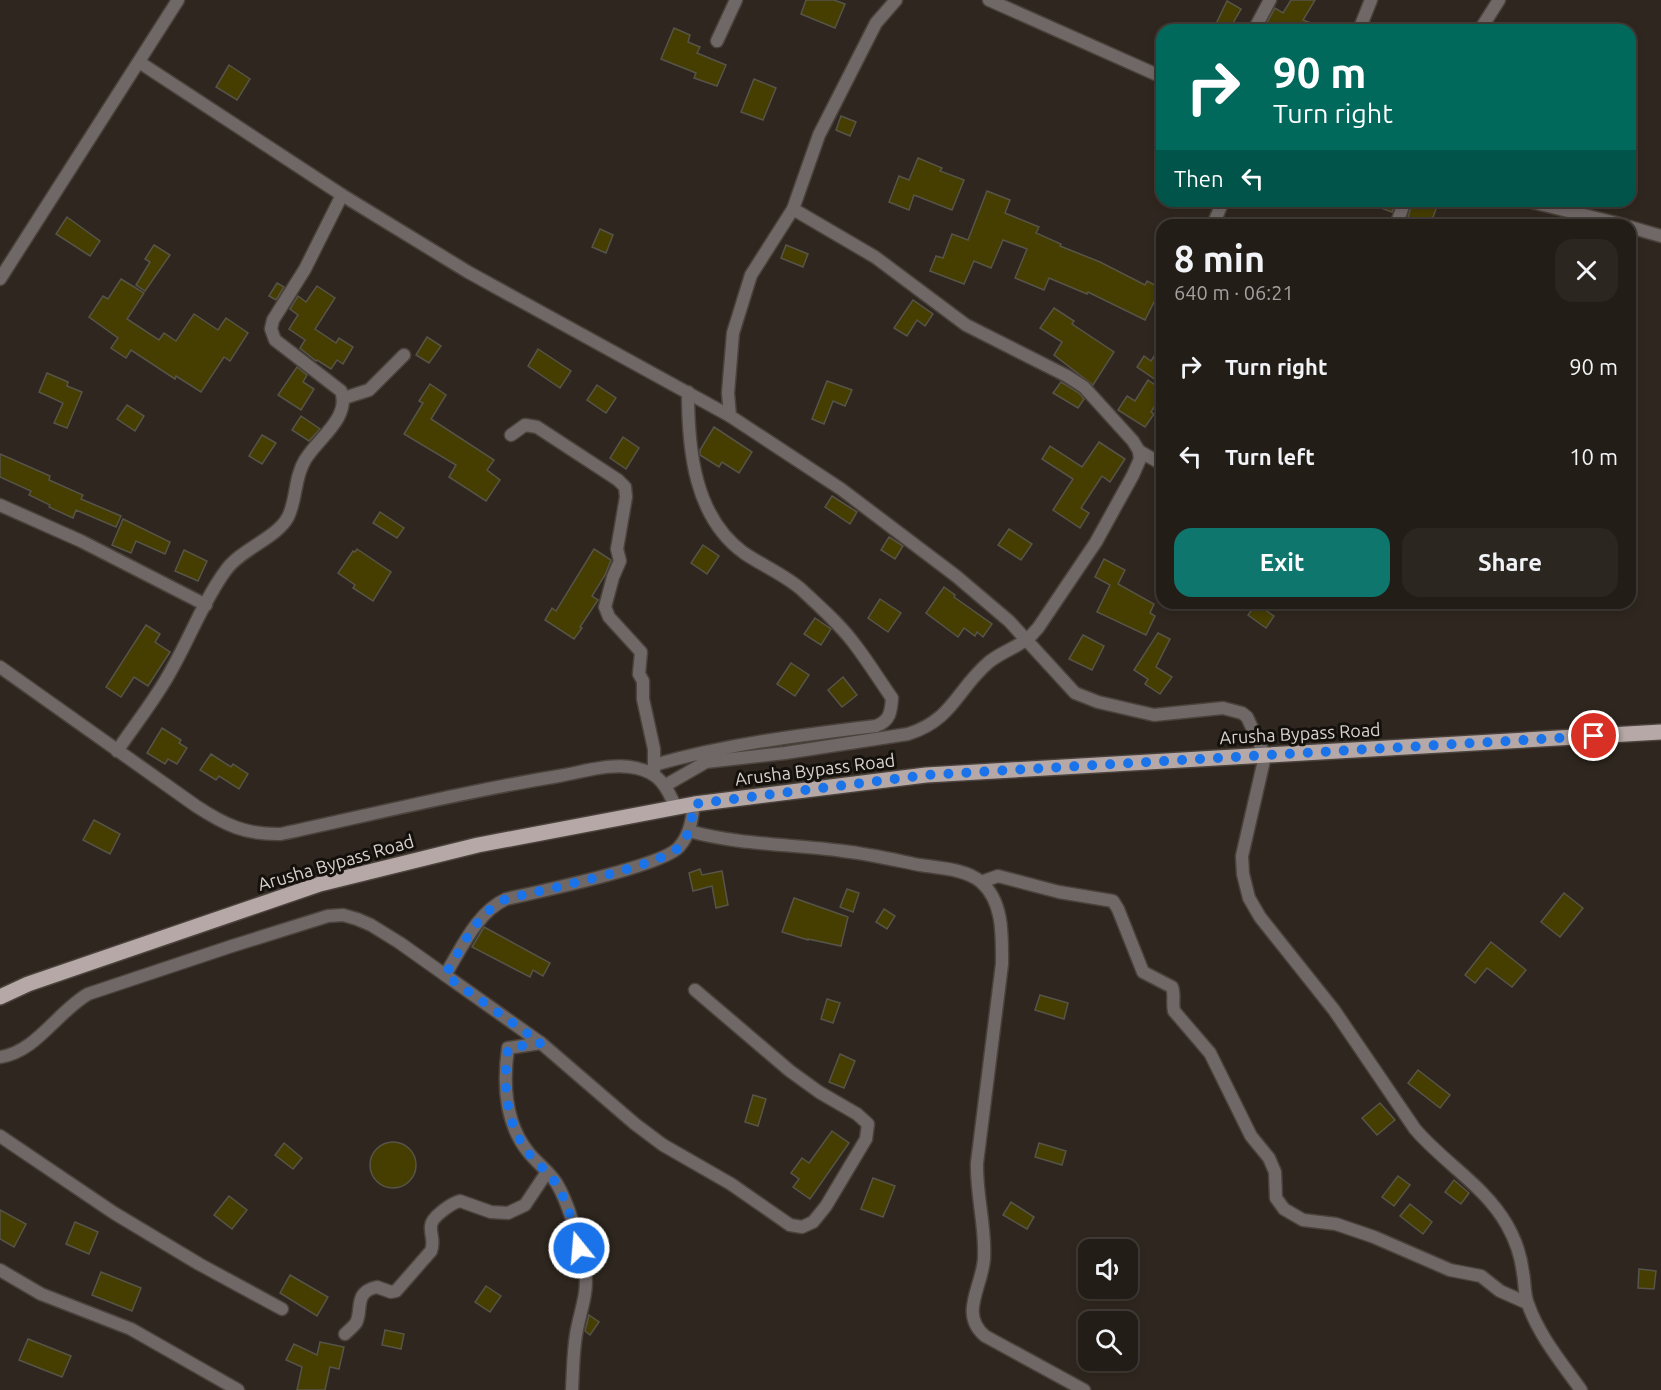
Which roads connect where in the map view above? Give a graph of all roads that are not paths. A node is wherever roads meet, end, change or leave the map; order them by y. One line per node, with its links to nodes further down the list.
1 (178, 0): 12 (street)
2 (736, 0): 11 (street)
3 (896, 0): 16 (street)
4 (988, 0): 13 (street)
5 (1270, 0): 8 (street)
6 (1371, 0): 9 (street)
7 (1499, 0): 10 (street)
8 (1257, 24)
9 (1361, 24)
10 (1484, 24)
11 (717, 41)
12 (139, 63): 14 (street); 20 (street)
13 (1156, 74)
14 (342, 195): 22 (street); 23 (street)
15 (1552, 207): 17 (street)
16 (793, 209): 24 (street); 26 (street)
17 (1600, 219)
18 (1636, 229): 19 (street)
19 (1661, 236)
20 (0, 279)
21 (404, 355): 23 (street)
22 (688, 392): 24 (street); 35 (street)
23 (344, 398): 29 (street)
24 (730, 416): 30 (street)
25 (511, 435): 35 (street)
26 (1139, 451): 27 (street); 30 (street)
27 (1156, 461)
28 (0, 505): 29 (street)
29 (206, 604): 33 (street)
30 (1028, 641): 34 (street); 36 (street)
31 (0, 667): 33 (street)
32 (1661, 732): 34 (main road, Arusha Bypass Road)
33 (117, 751): 35 (street)
34 (1265, 756): 37 (main road, Arusha Bypass Road); 49 (street)
35 (654, 770): 36 (street)
36 (666, 785): 38 (street)
37 (694, 804): 38 (main road, Arusha Bypass Road); 39 (street)
38 (676, 807): 43 (main road, Arusha Bypass Road)
39 (689, 831): 40 (street); 41 (street)
40 (981, 882): 49 (street); 54 (street)
41 (445, 975): 44 (street); 45 (street)
42 (695, 990): 44 (street)
43 (0, 997)
44 (541, 1043): 47 (street)
45 (0, 1057)
46 (0, 1136): 50 (street)
47 (547, 1172): 51 (street); 53 (street)
48 (0, 1270): 52 (street)
49 (1527, 1303): 55 (street)
50 (282, 1309)
51 (345, 1334)
52 (238, 1390)
53 (572, 1390)
54 (1084, 1390)
55 (1581, 1390)

